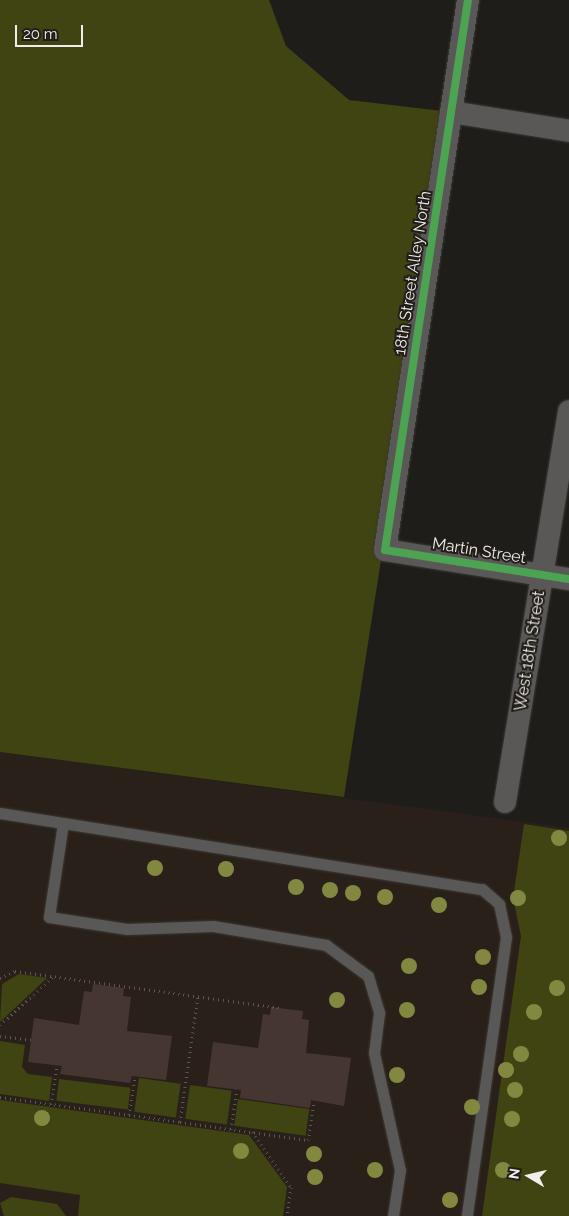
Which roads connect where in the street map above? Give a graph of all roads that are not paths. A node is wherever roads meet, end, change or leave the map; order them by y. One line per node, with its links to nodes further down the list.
1 (468, 0): 2 (street, 18th Street Alley North)
2 (451, 112): 3 (street); 5 (street, 18th Street Alley North)
3 (569, 130)
4 (569, 410): 6 (street, West 18th Street)
5 (385, 550): 6 (street, Martin Street)
6 (542, 574): 7 (street, Martin Street); 8 (street, West 18th Street)
7 (569, 578)
8 (505, 802)
9 (0, 813): 10 (lane)
10 (63, 823): 11 (lane); 12 (lane)
11 (393, 1216)
12 (467, 1216)

